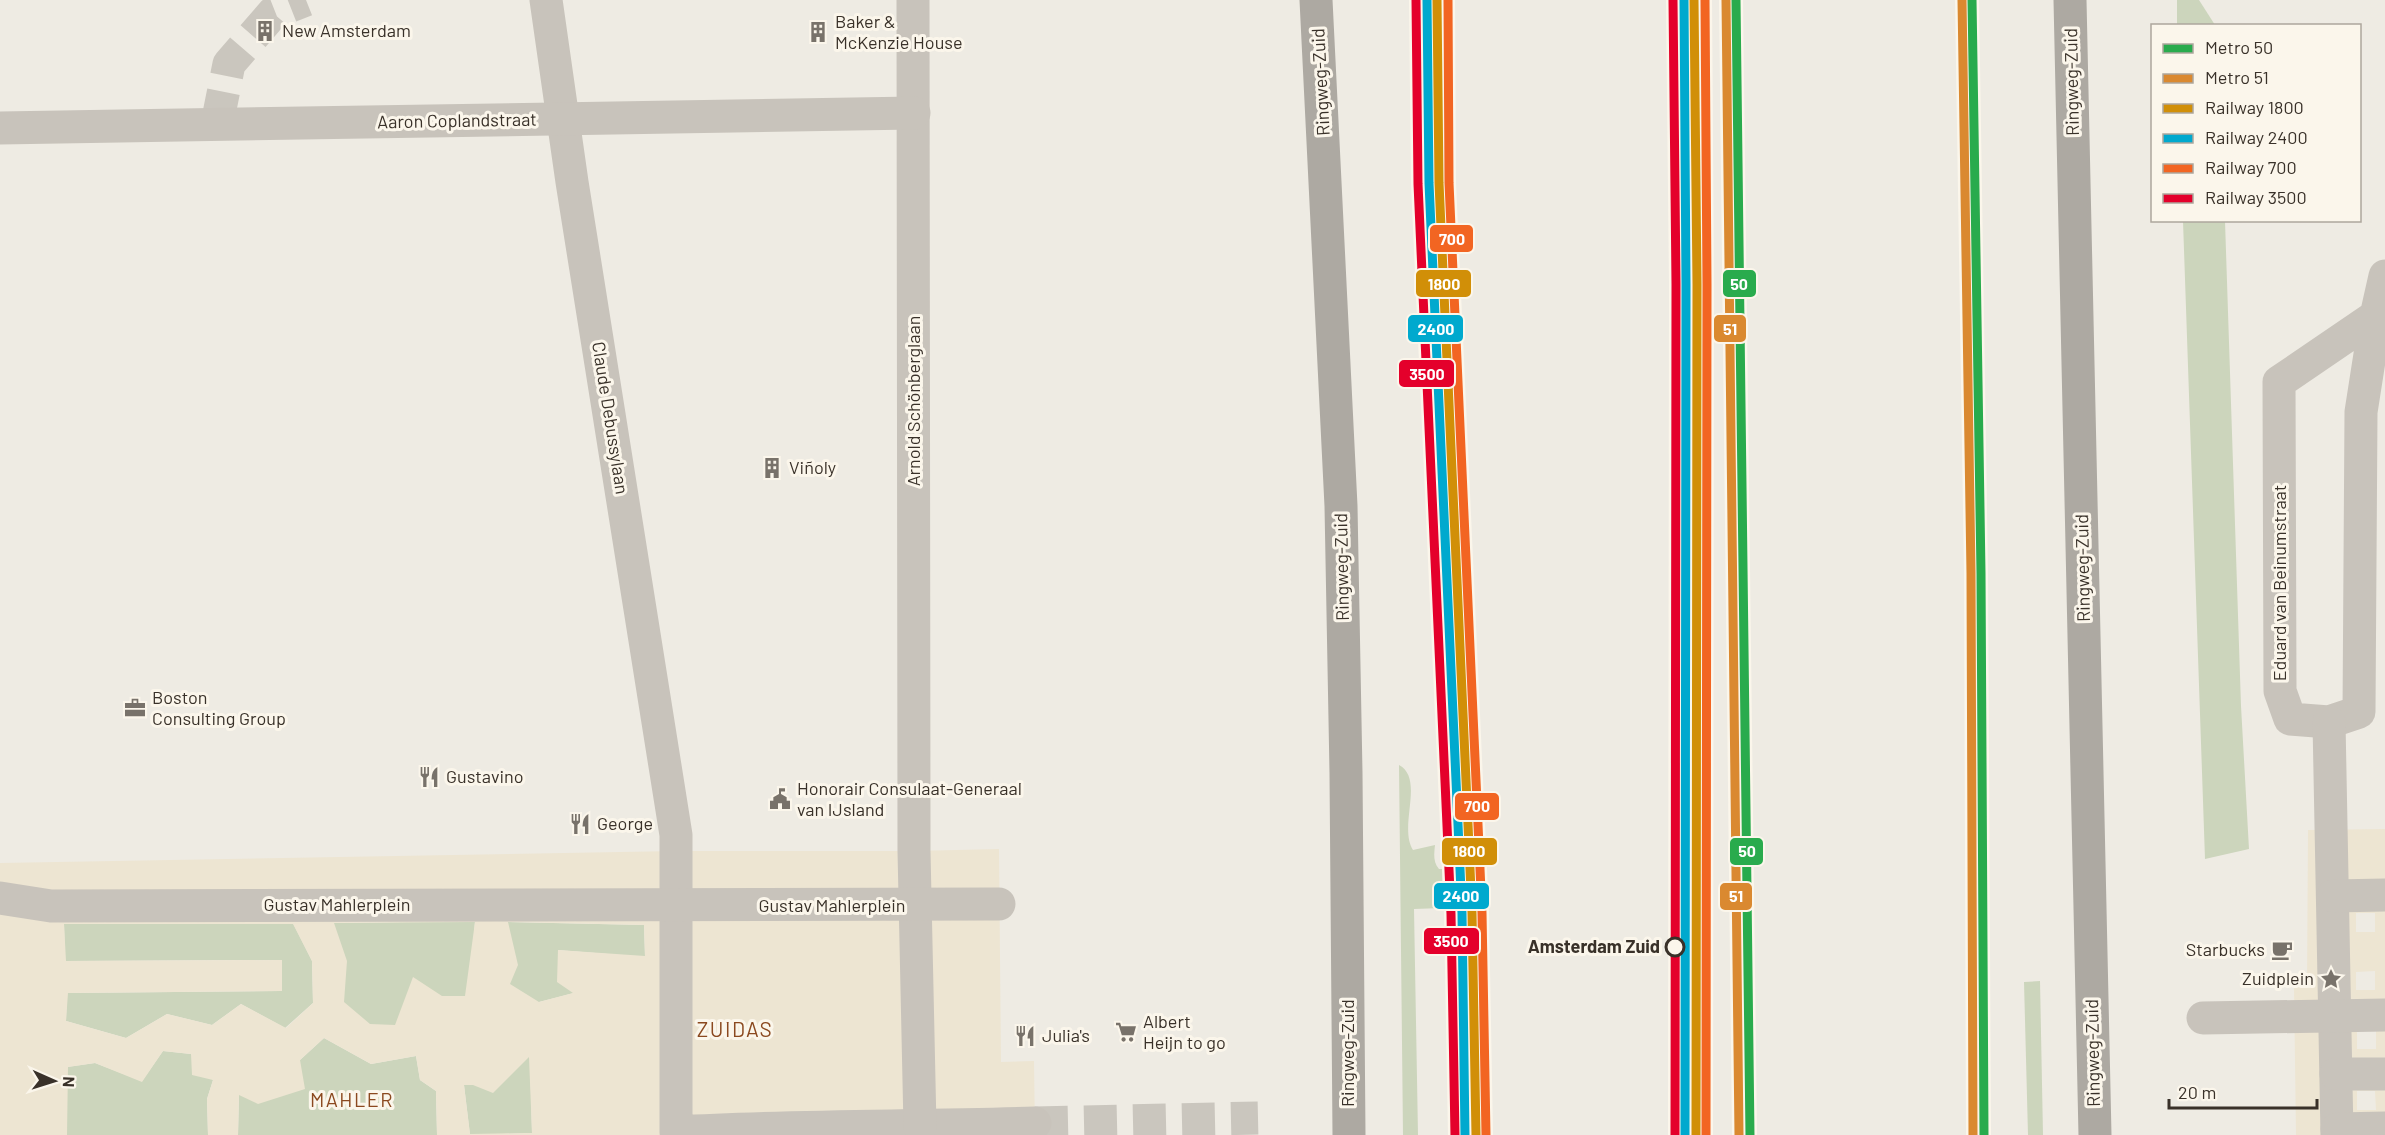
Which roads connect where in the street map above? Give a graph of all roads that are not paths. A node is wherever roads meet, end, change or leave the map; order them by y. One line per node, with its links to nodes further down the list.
1 (546, 0): 6 (street, Claude Debussylaan)
2 (912, 0): 5 (street, Arnold Schönberglaan)
3 (1316, 0): 29 (highway, Ringweg-Zuid)
4 (2070, 0): 30 (highway, Ringweg-Zuid)
5 (914, 113): 6 (street, Aaron Coplandstraat); 11 (street, Arnold Schönberglaan)
6 (564, 120): 7 (street, Aaron Coplandstraat); 15 (street, Claude Debussylaan)
7 (0, 128)
8 (2385, 276): 9 (street)
9 (2380, 316): 10 (street, Eduard van Beinumstraat); 10 (street, Eduard van Beinumstraat)
10 (2329, 722): 12 (street)
11 (915, 802): 17 (street, Gustav Mahlerplein)
12 (2333, 896): 13 (street); 18 (street)
13 (2385, 896)
14 (0, 898): 15 (street, Gustav Mahlerplein)
15 (675, 904): 17 (street, Gustav Mahlerplein); 28 (street)
16 (999, 904): 17 (street, Gustav Mahlerplein)
17 (916, 906): 24 (street, Gustav Mahlerplein)
18 (2336, 1015): 19 (street); 20 (street); 21 (street)
19 (2385, 1015)
20 (2203, 1018)
21 (2336, 1074): 22 (street); 27 (street)
22 (2385, 1074)
23 (1035, 1123): 24 (street)
24 (920, 1127): 26 (street)
25 (2385, 1128): 27 (street)
26 (747, 1132): 28 (street)
27 (2337, 1132)
28 (671, 1133)
29 (1349, 1135)
30 (2095, 1135)

